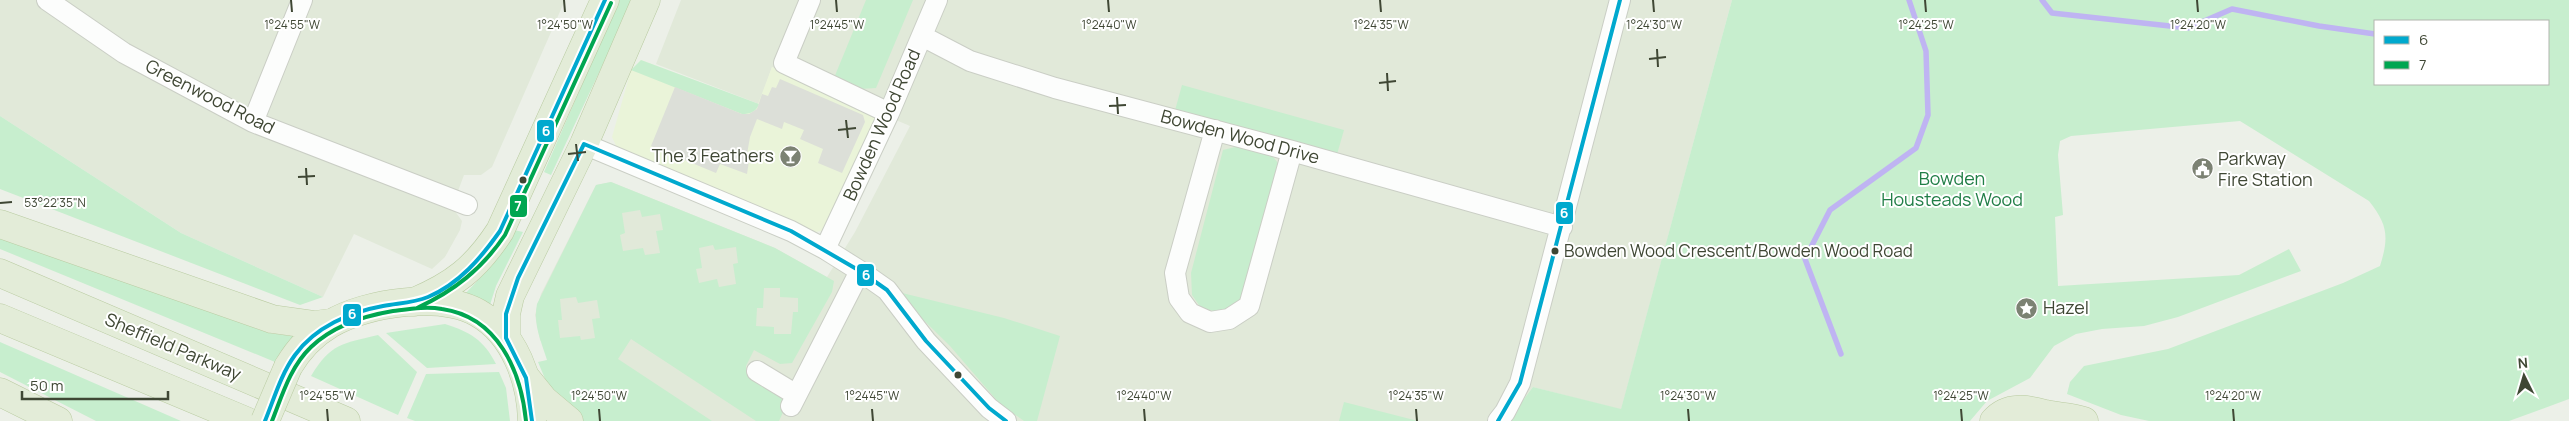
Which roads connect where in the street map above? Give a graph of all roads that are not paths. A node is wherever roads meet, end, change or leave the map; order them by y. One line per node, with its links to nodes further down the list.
1 (47, 0): 10 (street, Greenwood Road)
2 (302, 0): 10 (street)
3 (605, 0): 20 (highway)
4 (646, 0): 12 (highway)
5 (810, 0): 9 (street)
6 (937, 0): 8 (street, Bowden Wood Road)
7 (1620, 0): 16 (street)
8 (922, 36): 9 (street, Bowden Wood Road); 11 (street, Bowden Wood Drive)
9 (889, 113): 17 (street, Bowden Wood Road)
10 (253, 122): 14 (street, Greenwood Road)
11 (1215, 130): 13 (street, Bowden Wood Drive); 13 (street)
12 (584, 144): 17 (street); 23 (highway)
13 (1292, 151): 16 (street, Bowden Wood Drive)
14 (467, 205)
15 (0, 224): 22 (highway)
16 (1562, 228): 35 (street)
17 (825, 249): 18 (street)
18 (860, 271): 24 (street); 34 (street)
19 (0, 273): 31 (highway, Sheffield Parkway)
20 (414, 302): 22 (highway); 23 (highway)
21 (0, 318): 29 (highway)
22 (330, 324): 30 (highway, bridge)
23 (506, 338): 25 (highway)
24 (757, 371)
25 (526, 378): 32 (highway); 33 (highway)
26 (0, 392): 28 (highway)
27 (2049, 418): 36 (highway); 37 (highway)
28 (58, 421)
29 (246, 421)
30 (265, 421)
31 (346, 421)
32 (532, 421)
33 (569, 421)
34 (1006, 421)
35 (1498, 421)
36 (1994, 421)
37 (2084, 421)

